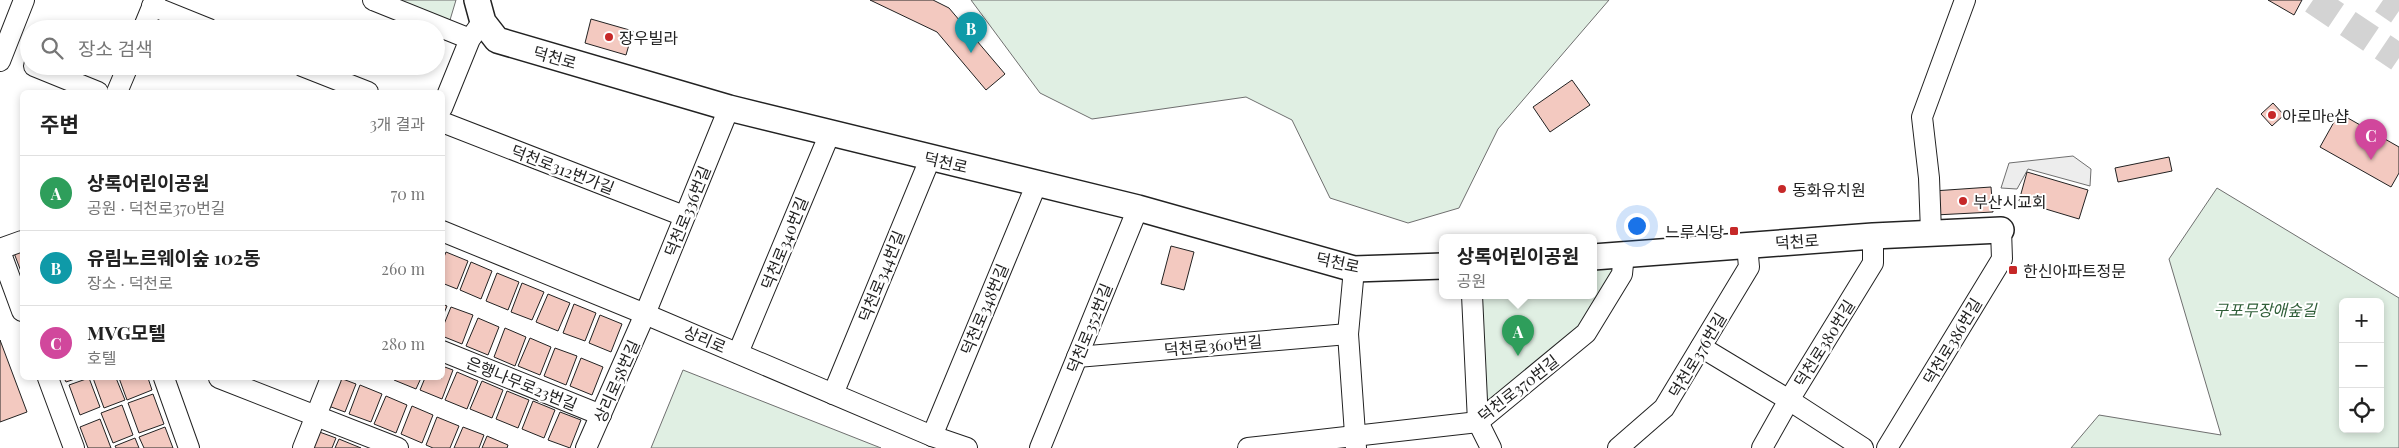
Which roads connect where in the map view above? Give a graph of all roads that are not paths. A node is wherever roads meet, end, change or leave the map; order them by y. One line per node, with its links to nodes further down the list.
1 (24, 0): 8 (street)
2 (373, 0): 7 (street)
3 (1965, 0): 26 (street)
4 (154, 3): 5 (street); 6 (street)
5 (147, 20)
6 (190, 20)
7 (477, 21): 16 (street); 17 (main road, 덕천로)
8 (1, 56): 9 (street)
9 (20, 61)
10 (56, 75): 13 (street)
11 (124, 75): 14 (street)
12 (325, 75): 15 (street)
13 (93, 90)
14 (118, 90)
15 (363, 90)
16 (445, 101)
17 (729, 108): 19 (main road, 덕천로); 23 (street, 덕천로336번길)
18 (445, 123): 23 (street, 덕천로312번가길)
19 (830, 133): 20 (main road, 덕천로); 41 (street, 덕천로340번길)
20 (930, 158): 21 (main road, 덕천로); 47 (street, 덕천로344번길)
21 (1037, 184): 22 (main road, 덕천로); 52 (street, 덕천로348번길)
22 (1138, 208): 34 (main road, 덕천로); 42 (street, 덕천로352번길)
23 (684, 216): 37 (street, 덕천로336번길)
24 (2001, 230): 26 (main road, 덕천로); 66 (street, 덕천로386번길)
25 (445, 232): 37 (street, 상리로)
26 (1931, 232): 27 (main road, 덕천로)
27 (1873, 236): 29 (main road, 덕천로); 48 (street, 덕천로380번길)
28 (20, 242): 30 (street)
29 (1747, 245): 31 (main road, 덕천로); 39 (street, 덕천로376번길)
30 (0, 250): 36 (street)
31 (1624, 254): 32 (main road, 덕천로); 51 (street, 덕천로370번길)
32 (1597, 256)
33 (1439, 266): 34 (main road, 덕천로)
34 (1354, 269): 38 (street)
35 (1472, 299): 51 (street)
36 (20, 305)
37 (645, 314): 41 (street, 상리로); 50 (street, 상리로58번길)
38 (1348, 334): 42 (street, 덕천로360번길); 53 (street)
39 (1702, 348): 48 (street); 63 (street, 덕천로376번길)
40 (445, 352): 50 (street, 은행나무로23번길)
41 (738, 353): 47 (street, 상리로)
42 (1077, 357): 60 (street, 덕천로352번길)
43 (49, 380): 54 (street)
44 (165, 380): 55 (street)
45 (224, 380): 49 (street)
46 (330, 380): 49 (street)
47 (833, 394): 52 (street, 상리로)
48 (1789, 400): 64 (street, 덕천로380번길); 65 (street)
49 (316, 414): 56 (street); 57 (street)
50 (601, 415): 58 (street, 상리로58번길)
51 (1478, 422): 53 (street, 덕천로370번길); 62 (street)
52 (932, 436): 59 (street, 상리로)
53 (1356, 442): 61 (street, 덕천로370번길)
54 (74, 448)
55 (189, 448)
56 (303, 448)
57 (398, 448)
58 (586, 448)
59 (967, 448)
60 (1040, 448)
61 (1248, 448)
62 (1491, 448)
63 (1618, 448)
64 (1762, 448)
65 (1863, 448)
66 (1887, 448)

